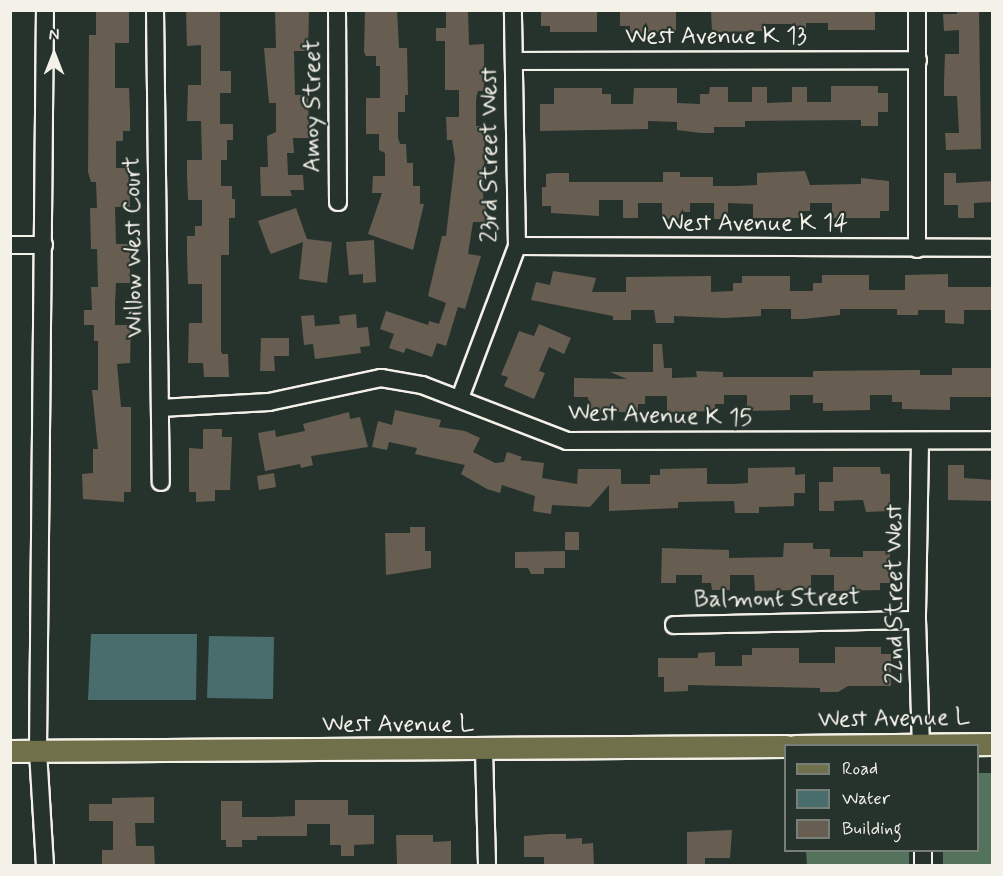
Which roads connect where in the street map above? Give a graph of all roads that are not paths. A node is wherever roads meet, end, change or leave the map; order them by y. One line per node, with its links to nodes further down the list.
1 (45, 10): 10 (street)
2 (155, 10): 15 (street, Willow West Court)
3 (337, 10): 8 (street, Amoy Street)
4 (513, 10): 7 (street, 23rd Street West)
5 (917, 10): 6 (street)
6 (918, 60): 7 (street, West Avenue K 13); 13 (street)
7 (514, 61): 11 (street, 23rd Street West)
8 (338, 202)
9 (10, 245): 10 (street)
10 (44, 245): 23 (street)
11 (517, 246): 13 (street, West Avenue K 14); 14 (street, 23rd Street West)
12 (993, 248): 13 (street, West Avenue K 14)
13 (917, 249)
14 (460, 398): 15 (street, West Avenue K 15); 17 (street, West Avenue K 15)
15 (160, 408): 18 (street, Willow West Court)
16 (993, 440): 17 (street, West Avenue K 15)
17 (920, 442): 19 (street, 22nd Street West)
18 (161, 482)
19 (917, 620): 20 (street, Balmont Street); 21 (street, 22nd Street West)
20 (674, 625)
21 (921, 744)
22 (784, 746): 24 (main road, West Avenue L)
23 (38, 750): 24 (main road, West Avenue L); 25 (main road, West Avenue L); 26 (street)
24 (484, 750): 27 (street)
25 (10, 751)
26 (45, 866)
27 (487, 866)

